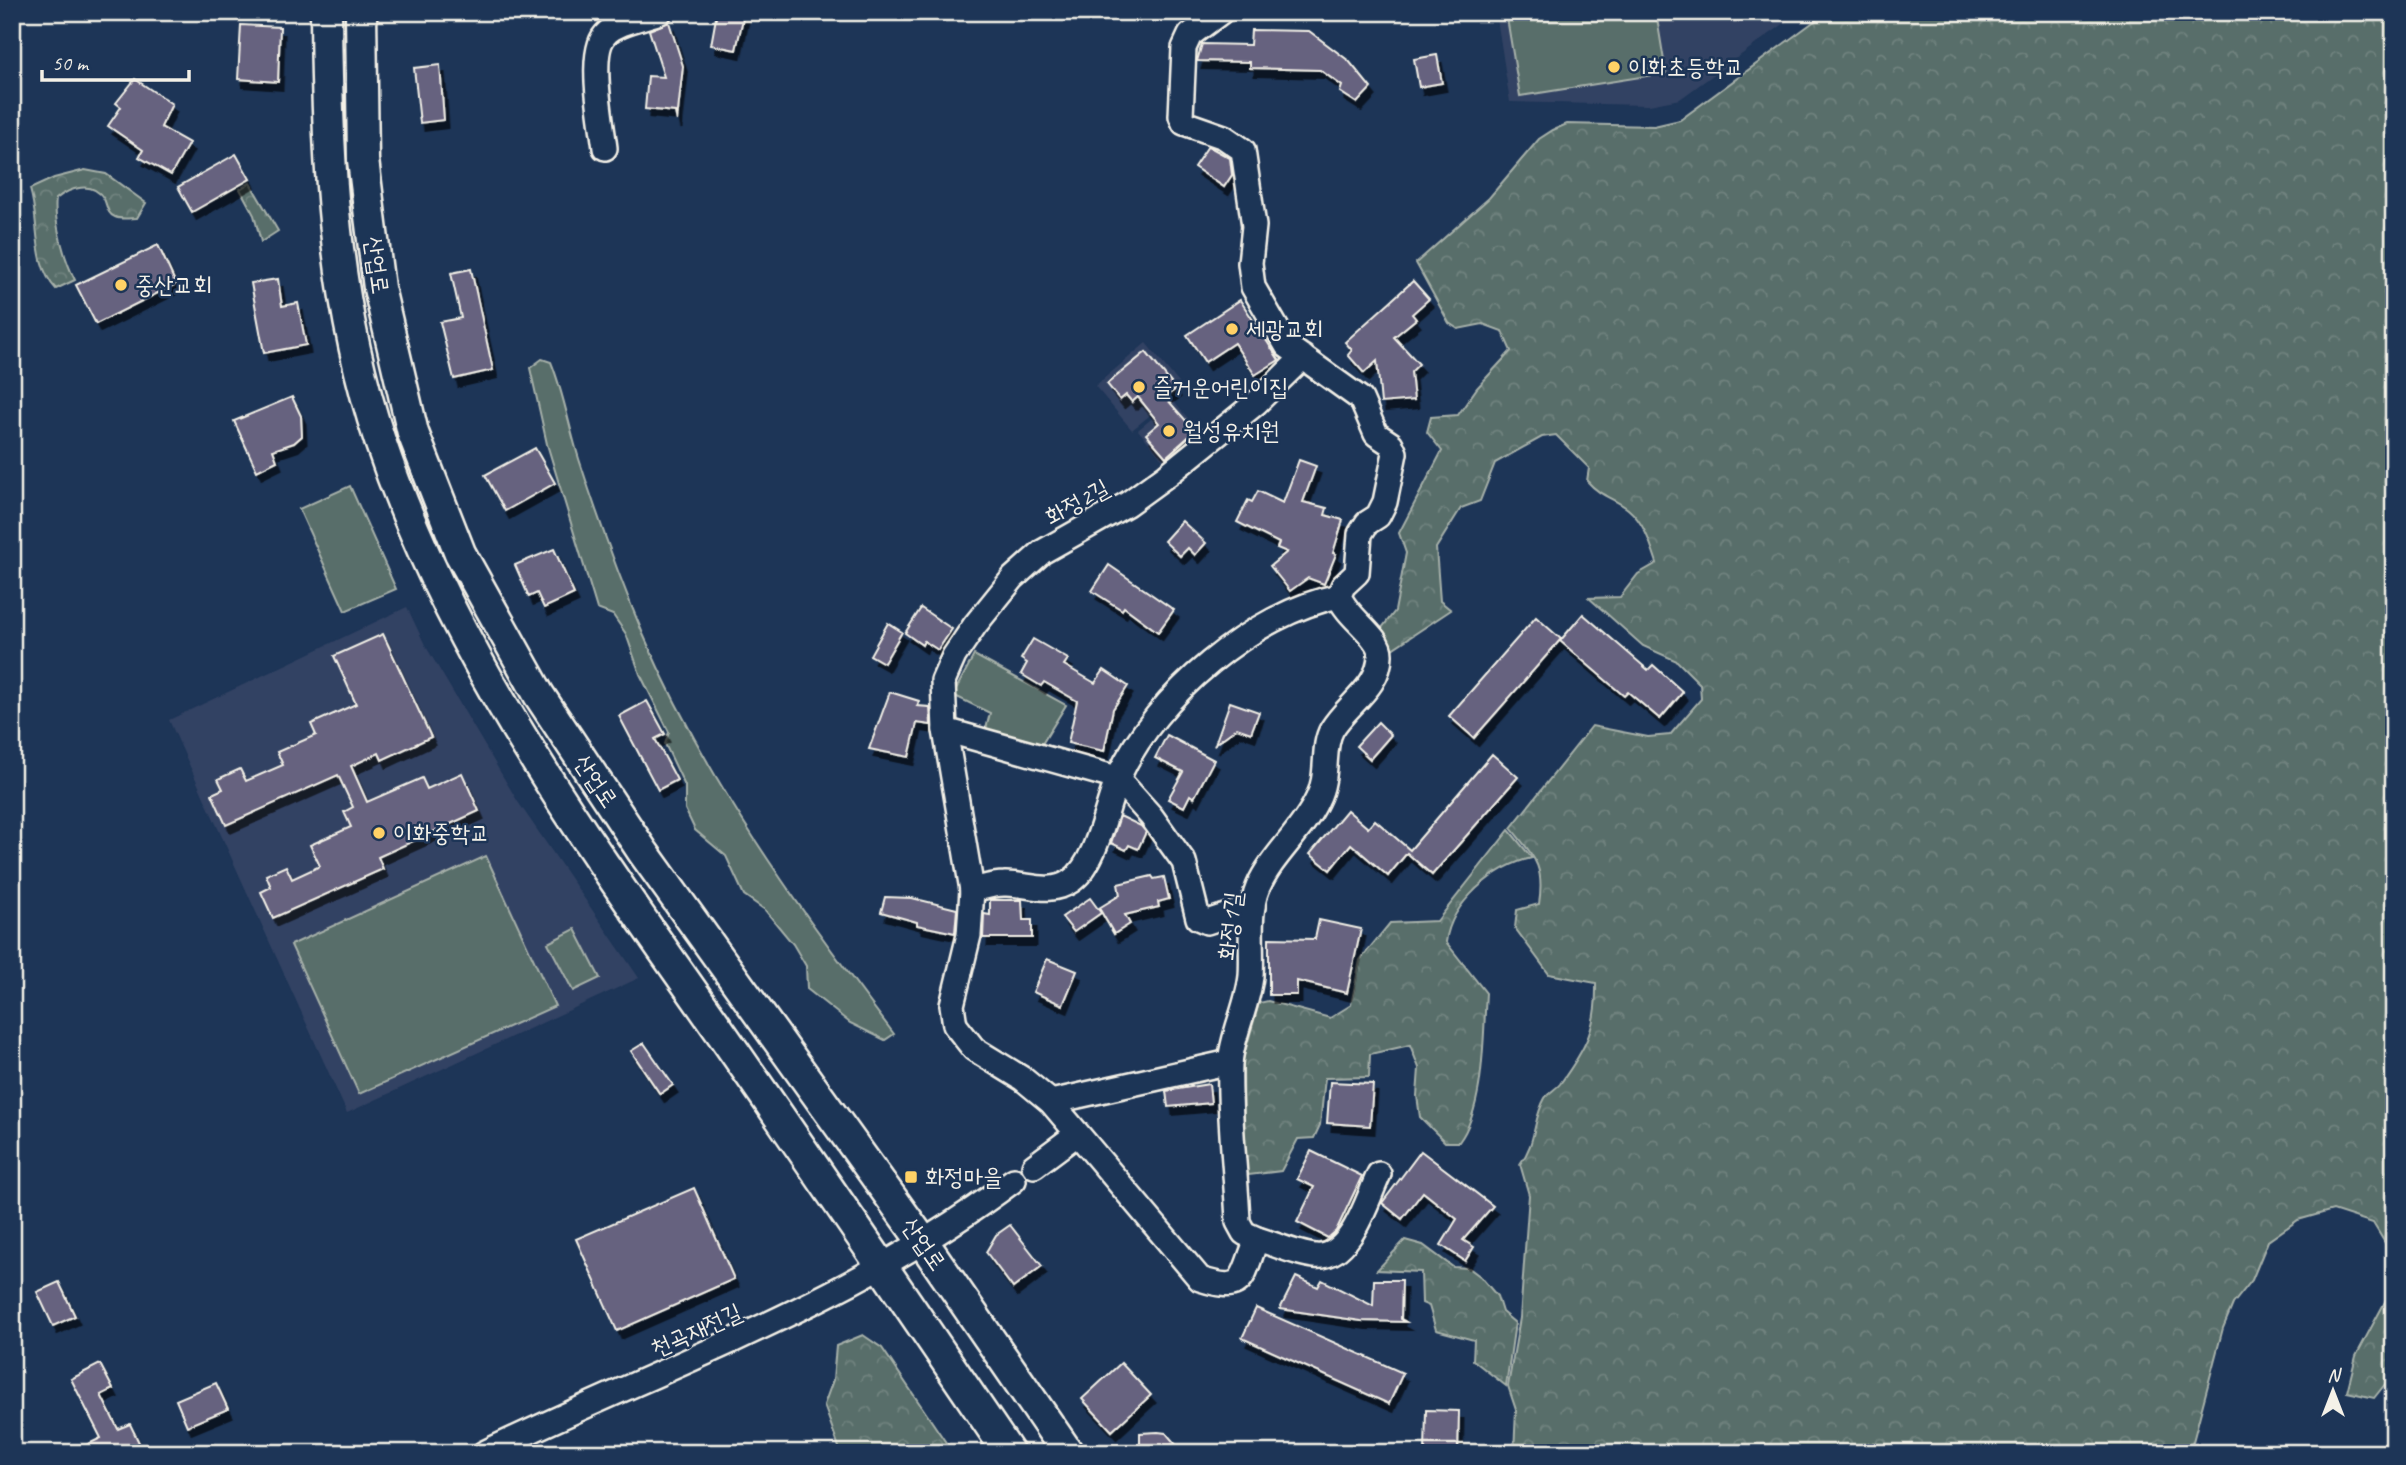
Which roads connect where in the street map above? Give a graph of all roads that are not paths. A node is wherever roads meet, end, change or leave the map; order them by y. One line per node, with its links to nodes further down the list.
1 (326, 12): 20 (main road, 산업로)
2 (361, 12): 19 (main road, 산업로)
3 (660, 12): 5 (street)
4 (1221, 12): 6 (street)
5 (605, 148)
6 (1303, 357): 7 (street); 8 (street, 화정2길)
7 (1339, 596): 9 (street); 11 (street, 화정1길)
8 (945, 730): 9 (street); 10 (street, 화정2길)
9 (1117, 778): 10 (street); 11 (street)
10 (972, 890): 13 (street, 화정2길)
11 (1253, 908): 12 (street, 화정1길)
12 (1230, 1062): 13 (street); 18 (street, 화정1길)
13 (1051, 1102): 14 (street)
14 (1077, 1133): 15 (street); 18 (street)
15 (1034, 1166)
16 (1380, 1174): 18 (street)
17 (1014, 1180): 19 (street, 천곡재전길)
18 (1257, 1239)
19 (923, 1242): 20 (street, 천곡재전길); 23 (main road, 산업로)
20 (883, 1267): 21 (street, 천곡재전길); 22 (main road, 산업로)
21 (484, 1453)
22 (1009, 1453)
23 (1068, 1453)

